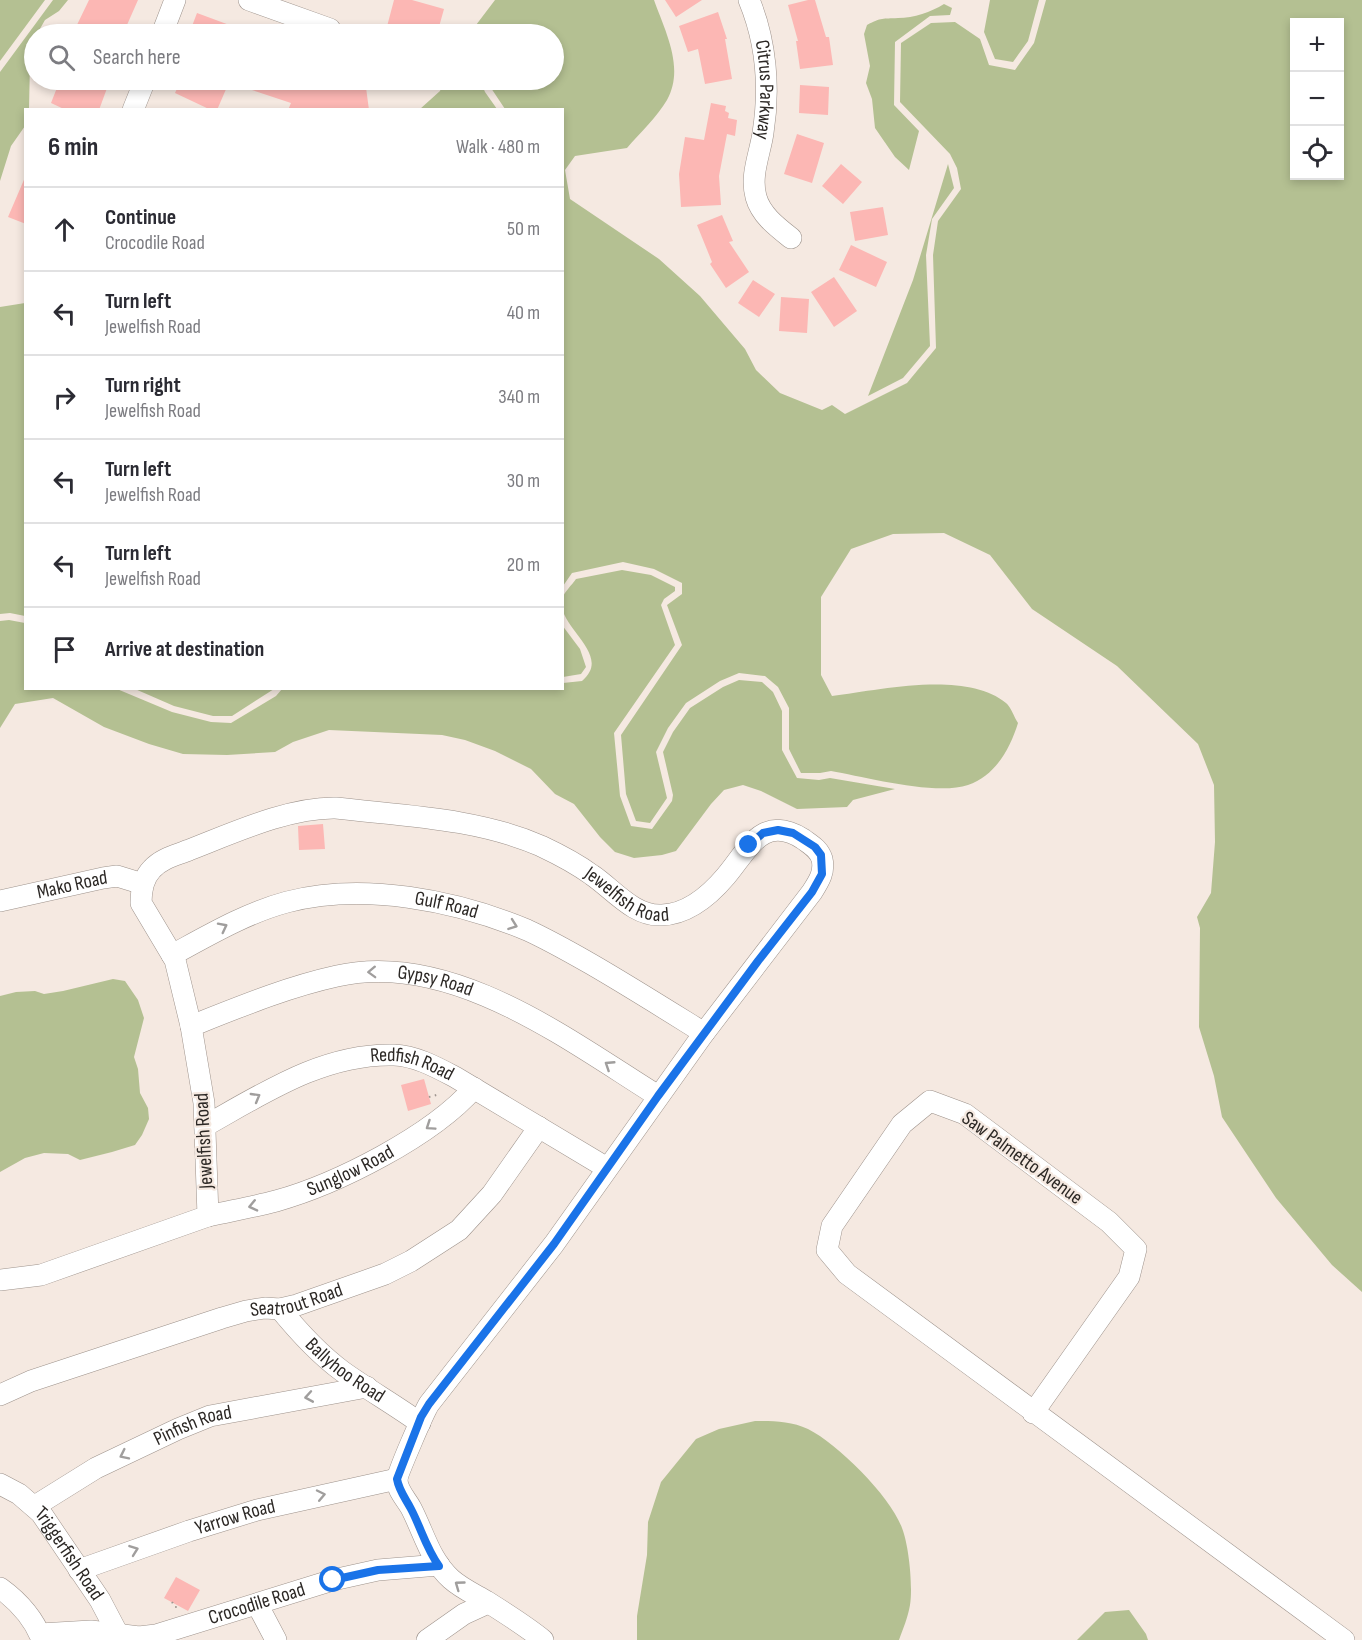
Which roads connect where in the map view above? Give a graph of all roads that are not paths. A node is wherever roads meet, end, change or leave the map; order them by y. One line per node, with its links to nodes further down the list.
1 (175, 0): 4 (street)
2 (249, 0): 5 (street)
3 (749, 0): 8 (street, Citrus Parkway)
4 (166, 24)
5 (316, 24)
6 (140, 90): 7 (street)
7 (134, 108)
8 (792, 238)
9 (143, 884): 10 (street, Mako Road); 11 (street, Jewelfish Road); 13 (street, Jewelfish Road)
10 (0, 901)
11 (172, 955): 12 (street, Jewelfish Road); 13 (street, Gulf Road, one-way to 13)
12 (191, 1026): 15 (street, Gypsy Road, one-way to 12); 16 (street, Jewelfish Road)
13 (704, 1033): 15 (street, Jewelfish Road)
14 (474, 1088): 16 (street, Redfish Road, one-way to 14); 17 (street, Redfish Road); 19 (street, Sunglow Road, one-way to 19)
15 (658, 1096): 18 (street, Jewelfish Road)
16 (205, 1126): 19 (street, Jewelfish Road)
17 (539, 1127): 18 (street, Redfish Road); 21 (street, Seatrout Road)
18 (607, 1168): 25 (street, Jewelfish Road)
19 (208, 1216): 20 (street, Jewelfish Road)
20 (0, 1280)
21 (280, 1309): 22 (street, Ballyhoo Road); 23 (street, Seatrout Road)
22 (367, 1387): 25 (street, Ballyhoo Road); 28 (street, Pinfish Road, one-way to 28)
23 (0, 1395)
24 (1033, 1413): 24 (street, Saw Palmetto Avenue); 39 (street, Saw Palmetto Avenue)
25 (420, 1423): 26 (street, Jewelfish Road)
26 (397, 1479): 29 (street); 30 (street, Yarrow Road, one-way to 26)
27 (0, 1484): 28 (street, Triggerfish Road)
28 (35, 1506): 30 (street, Triggerfish Road)
29 (439, 1566): 32 (street, one-way to 29); 33 (street, Crocodile Road)
30 (79, 1570): 35 (street, Triggerfish Road)
31 (0, 1588): 34 (street)
32 (488, 1603): 37 (street); 38 (street)
33 (257, 1604): 35 (street, Crocodile Road); 36 (street)
34 (41, 1637): 35 (street, Crocodile Road)
35 (120, 1638)
36 (276, 1640)
37 (427, 1640)
38 (543, 1640)
39 (1344, 1640)

